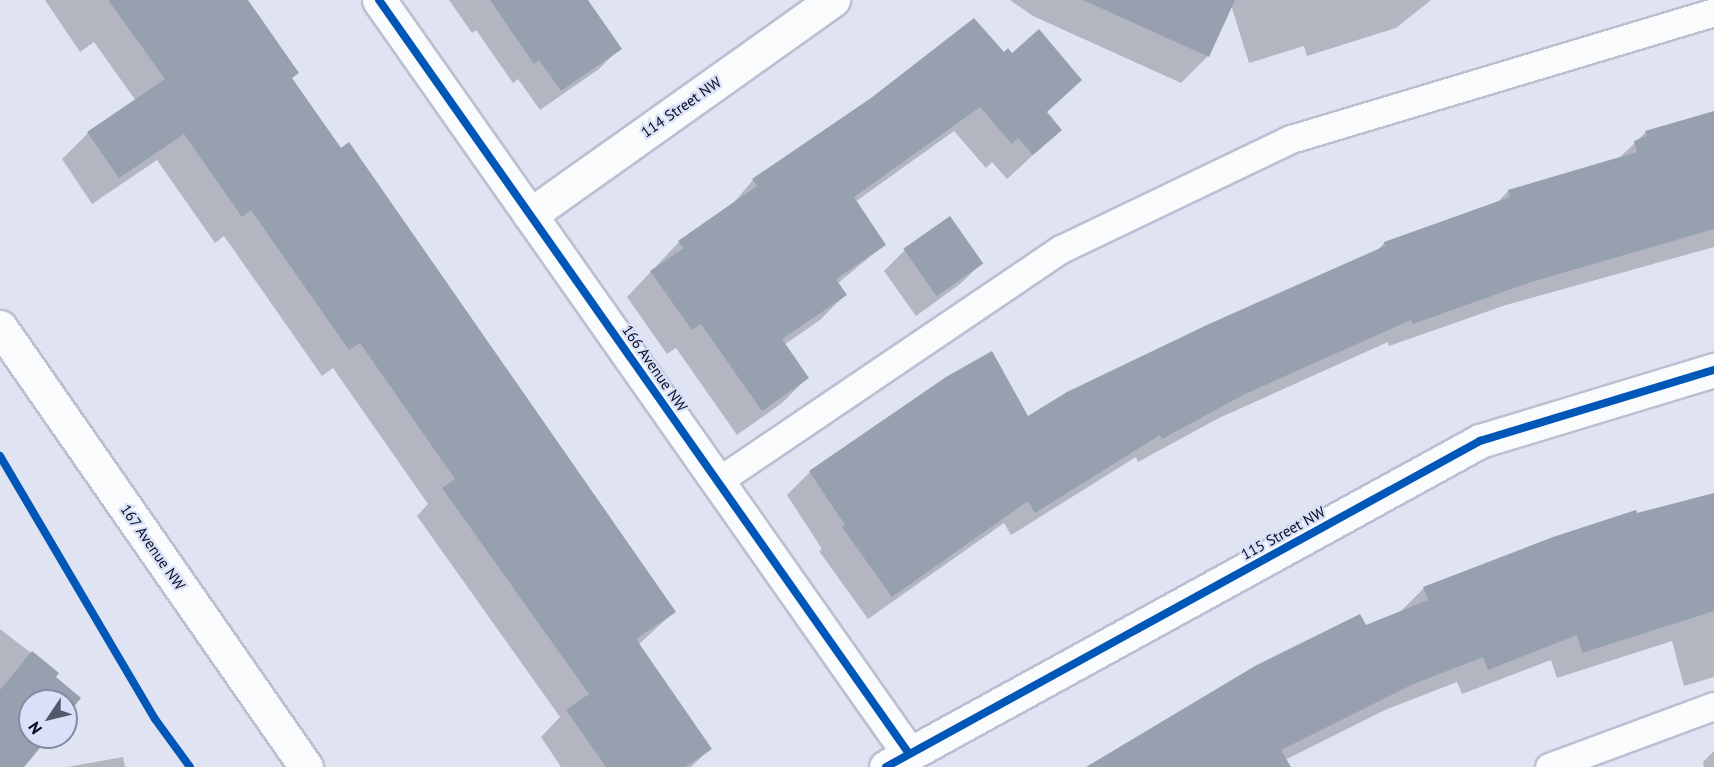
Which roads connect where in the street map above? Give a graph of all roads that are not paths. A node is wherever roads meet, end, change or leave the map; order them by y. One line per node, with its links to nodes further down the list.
1 (379, 0): 4 (street, 166 Avenue NW)
2 (833, 0): 4 (street, 114 Street NW)
3 (1714, 12): 7 (lane)
4 (530, 215): 7 (street, 166 Avenue NW)
5 (0, 327): 10 (street, 167 Avenue NW)
6 (1714, 370): 9 (street, 115 Street NW)
7 (718, 481): 9 (street, 166 Avenue NW)
8 (1714, 706): 11 (lane)
9 (897, 759)
10 (306, 767)
11 (1549, 767)

